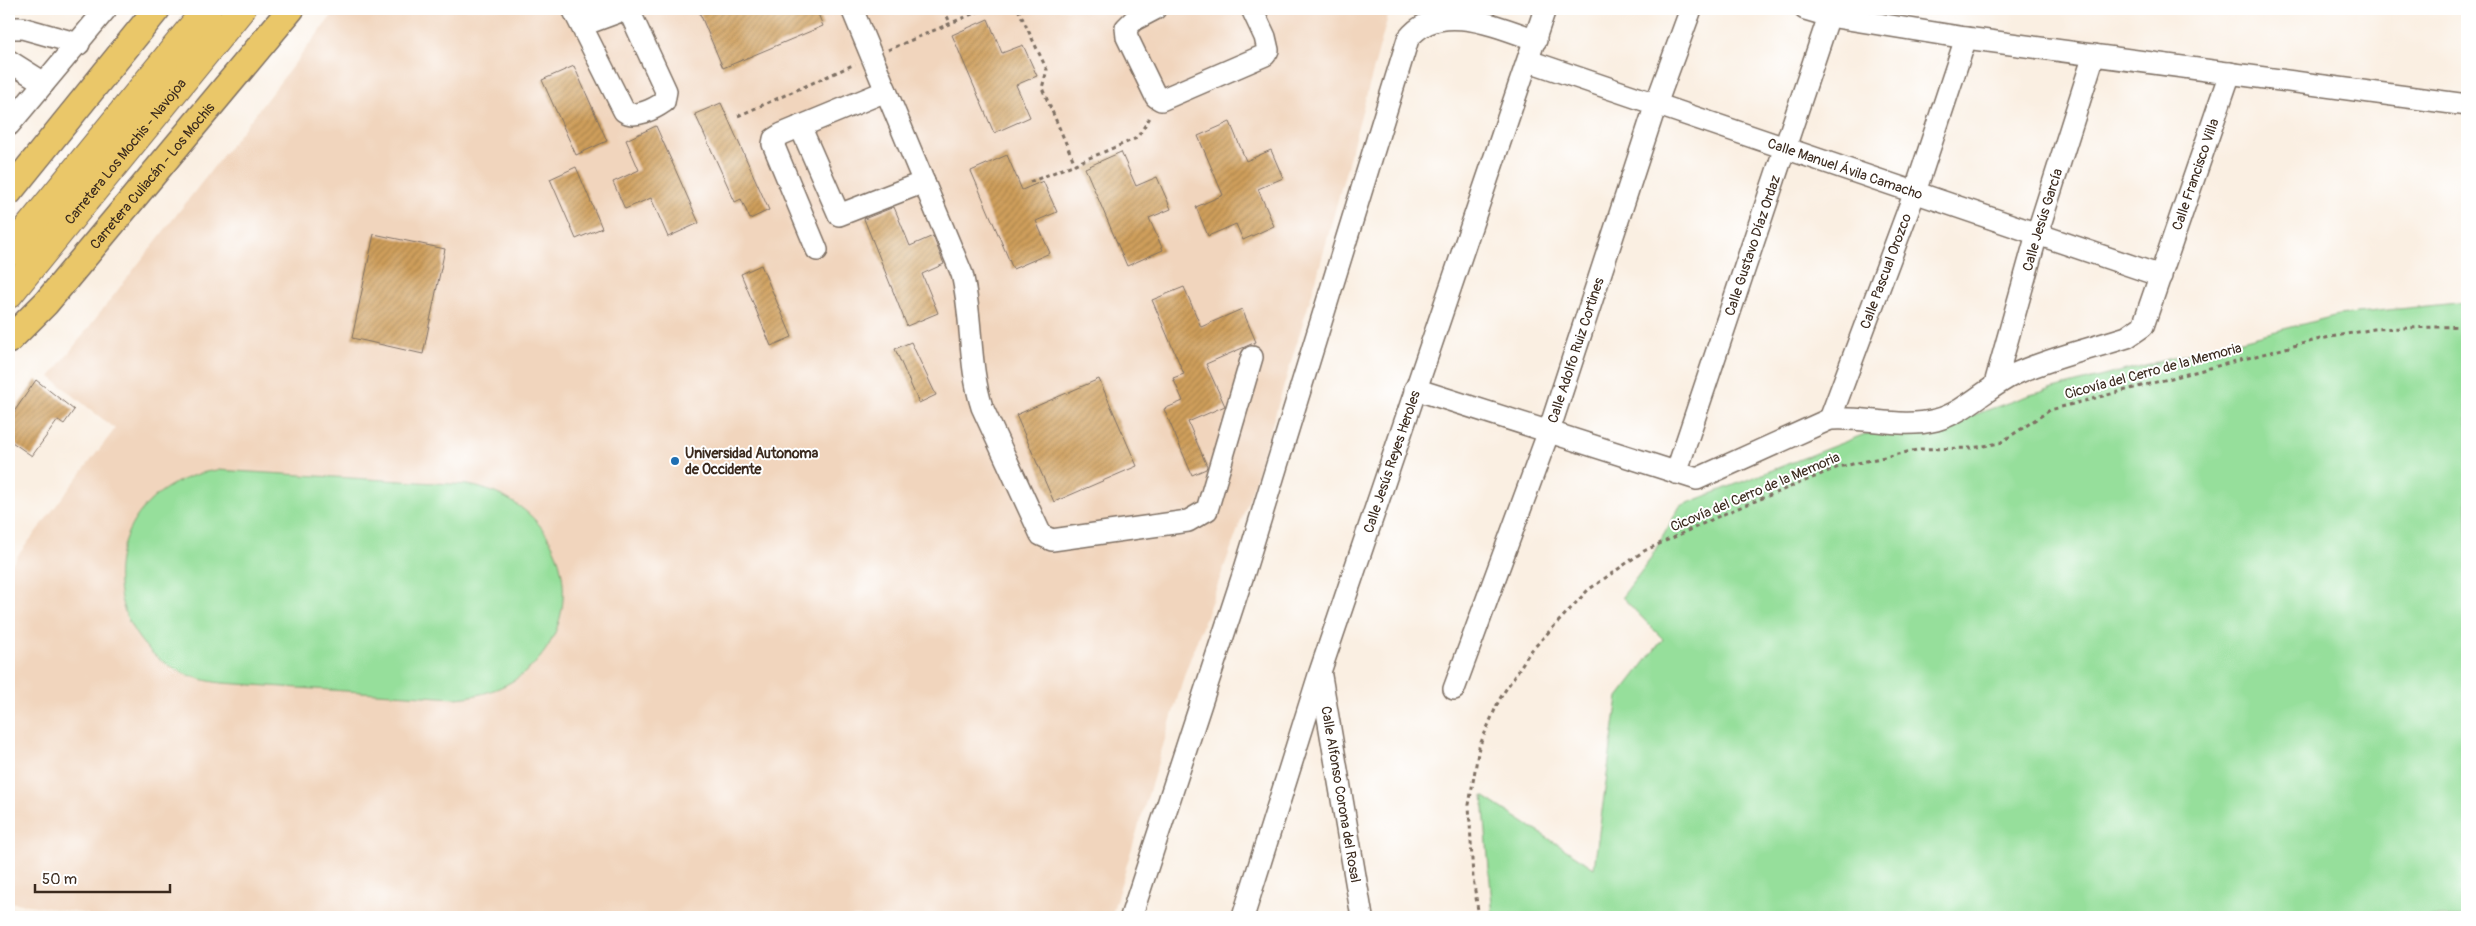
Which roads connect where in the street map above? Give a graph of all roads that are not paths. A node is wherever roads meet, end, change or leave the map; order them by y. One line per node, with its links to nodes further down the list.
1 (106, 9): 17 (street)
2 (157, 9): 30 (main road)
3 (207, 9): 34 (highway, Carretera Los Mochis - Navojoa)
4 (241, 9): 36 (highway, Carretera Los Mochis - Navojoa)
5 (291, 9): 37 (main road, Carretera Culiacán - Los Mochis)
6 (852, 9): 23 (street)
7 (1155, 9): 8 (street)
8 (1252, 9)
9 (1545, 9): 16 (street, Calle Jesús Reyes Heroles)
10 (1691, 9): 24 (street, Calle Adolfo Ruiz Cortines)
11 (1806, 9): 12 (street)
12 (1829, 16): 15 (street); 28 (street, Calle Gustavo Díaz Ordaz)
13 (578, 17): 13 (street)
14 (9, 28): 17 (street)
15 (1966, 38): 18 (street); 31 (street, Calle Pascual Orozco)
16 (1536, 40): 19 (street, Calle Jesús Reyes Heroles); 46 (street)
17 (79, 44): 22 (street)
18 (2094, 55): 21 (street); 32 (street, Calle Jesús García)
19 (1529, 61): 24 (street, Calle Manuel Ávila Camacho); 40 (street, Calle Jesús Reyes Heroles)
20 (9, 62): 22 (street)
21 (2230, 73): 25 (street); 35 (street, Calle Francisco Villa)
22 (44, 84): 26 (street)
23 (886, 91): 27 (street); 29 (street)
24 (1656, 104): 28 (street, Calle Manuel Ávila Camacho); 42 (street, Calle Adolfo Ruiz Cortines)
25 (2467, 105)
26 (9, 125)
27 (800, 126): 29 (street); 33 (street)
28 (1785, 148): 31 (street, Calle Manuel Ávila Camacho); 43 (street, Calle Gustavo Díaz Ordaz)
29 (924, 182): 38 (street)
30 (9, 192)
31 (1915, 192): 32 (street, Calle Manuel Ávila Camacho); 41 (street, Calle Pascual Orozco)
32 (2037, 234): 35 (street, Calle Manuel Ávila Camacho); 39 (street, Calle Jesús García)
33 (817, 250)
34 (9, 252)
35 (2161, 276): 39 (street, Calle Francisco Villa)
36 (9, 294)
37 (9, 340)
38 (1252, 357)
39 (1995, 384): 41 (street, Calle Francisco Villa)
40 (1415, 389): 42 (street); 44 (street, Calle Jesús Reyes Heroles)
41 (1830, 419): 43 (street)
42 (1549, 431): 43 (street); 45 (street, Calle Adolfo Ruiz Cortines)
43 (1676, 473)
44 (1320, 672): 47 (street, Calle Jesús Reyes Heroles); 48 (street, Calle Alfonso Corona del Rosal)
45 (1454, 688)
46 (1131, 917)
47 (1243, 917)
48 (1362, 917)

